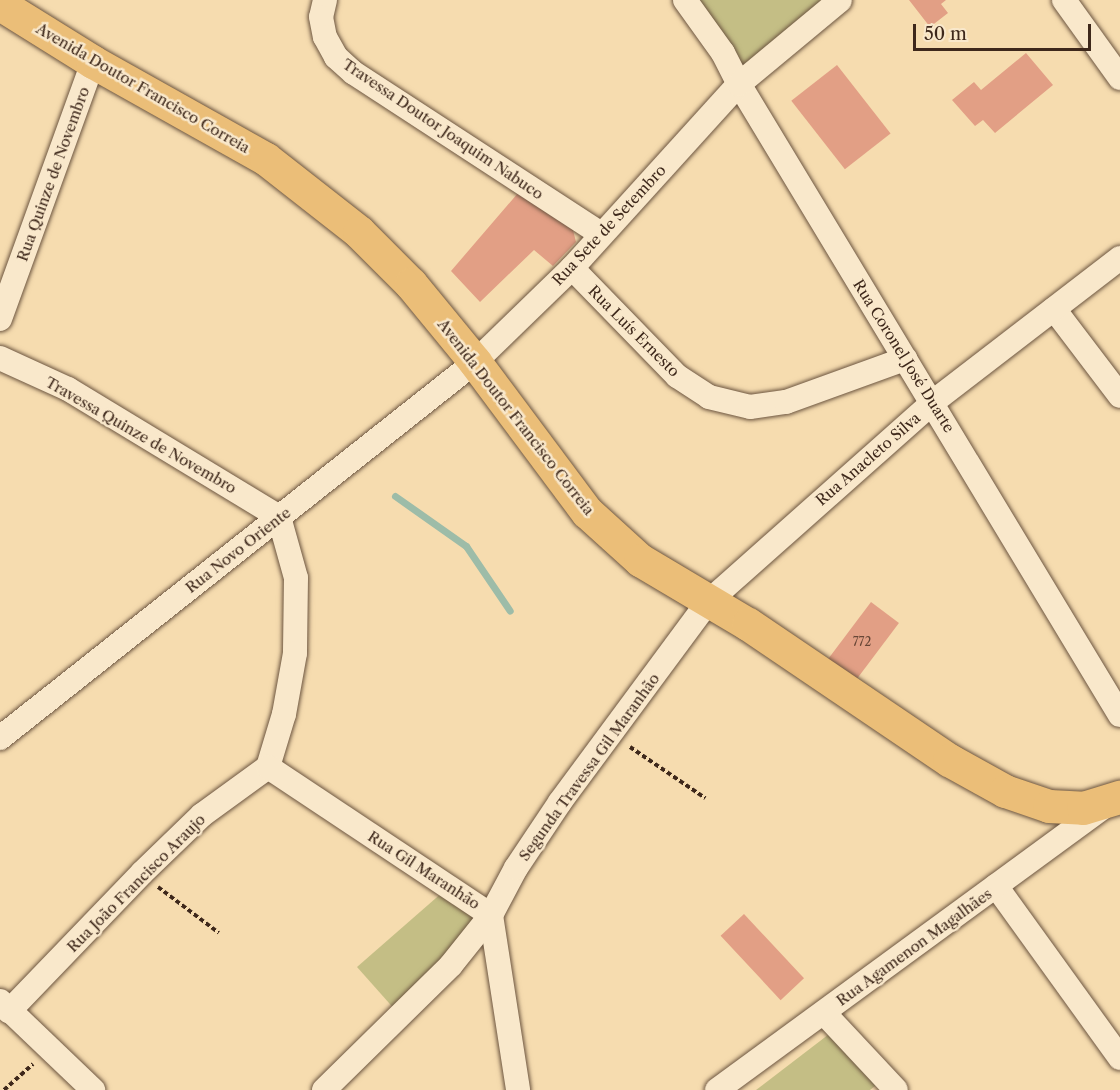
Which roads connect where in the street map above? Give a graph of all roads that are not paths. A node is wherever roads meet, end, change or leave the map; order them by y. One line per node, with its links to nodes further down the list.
1 (325, 0): 9 (street, Travessa Doutor Joaquim Nabuco)
2 (685, 0): 8 (street, Rua Coronel José Duarte)
3 (840, 0): 8 (street, Rua Sete de Setembro)
4 (1064, 0): 7 (street)
5 (0, 4): 6 (main road, Avenida Doutor Francisco Correia)
6 (93, 62): 13 (street, Rua Quinze de Novembro); 16 (main road, Avenida Doutor Francisco Correia)
7 (1120, 78)
8 (739, 84): 9 (street, Rua Sete de Setembro); 15 (street, Rua Coronel José Duarte)
9 (601, 234): 11 (street, Rua Sete de Setembro)
10 (1120, 258): 12 (street, Rua Anacleto Silva)
11 (572, 268): 15 (street, Rua Luís Ernesto); 16 (street, Rua Sete de Setembro)
12 (1054, 309): 17 (street); 18 (street, Rua Anacleto Silva)
13 (0, 319)
14 (0, 358): 19 (street, Travessa Quinze de Novembro)
15 (905, 359): 18 (street, Rua Coronel José Duarte)
16 (475, 362): 19 (street, Rua Novo Oriente); 20 (main road, Avenida Doutor Francisco Correia)
17 (1120, 396)
18 (933, 402): 20 (street, Rua Anacleto Silva); 21 (street, Rua Coronel José Duarte)
19 (279, 517): 22 (street, Rua Novo Oriente); 23 (street)
20 (708, 602): 24 (main road, Avenida Doutor Francisco Correia); 26 (street, Segunda Travessa Gil Maranhão)
21 (1120, 715)
22 (0, 738)
23 (268, 767): 26 (street, Rua Gil Maranhão); 27 (street, Rua João Francisco Araujo)
24 (1115, 800): 25 (street, Rua Agamenon Magalhães)
25 (996, 886): 28 (street, Rua Agamenon Magalhães); 29 (street)
26 (491, 915): 31 (street, Segunda Travessa Gil Maranhão); 32 (street, Rua Gil Maranhão)
27 (4, 1006): 30 (street)
28 (824, 1013): 33 (street, Rua Agamenon Magalhães); 34 (street)
29 (1120, 1058)
30 (93, 1090)
31 (324, 1090)
32 (518, 1090)
33 (717, 1090)
34 (896, 1090)

